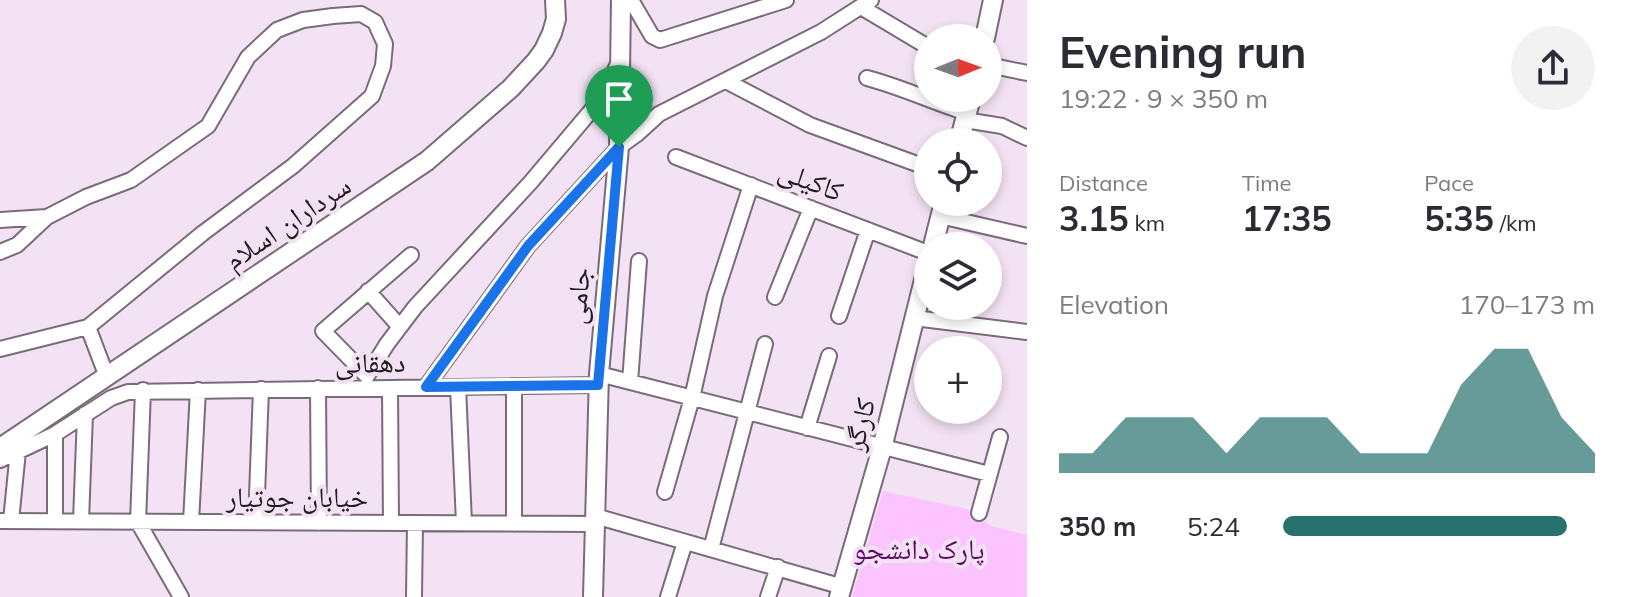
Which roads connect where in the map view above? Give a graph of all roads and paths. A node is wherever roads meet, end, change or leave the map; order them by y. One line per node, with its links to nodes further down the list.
1 (555, 0): 42 (street, سرداران اسلام)
2 (621, 0): 9 (street, جامی)
3 (631, 0): 4 (street)
4 (786, 0)
5 (993, 0): 7 (street)
6 (866, 3): 8 (street); 13 (street)
7 (988, 24)
8 (914, 37)
9 (620, 58): 17 (street, جامی); 37 (street)
10 (1002, 68): 11 (street)
11 (1027, 73)
12 (867, 78): 14 (street)
13 (726, 81): 17 (street); 19 (street)
14 (914, 93)
15 (971, 112): 16 (street)
16 (1027, 138)
17 (619, 147): 43 (street, جامی); 47 (street)
18 (676, 157): 20 (street, کاکیلی)
19 (914, 163)
20 (751, 185): 21 (street, کاکیلی); 54 (street)
21 (811, 208): 25 (street, کاکیلی); 32 (street)
22 (964, 216): 26 (street)
23 (47, 217): 24 (street); 28 (street); 36 (street)
24 (0, 220)
25 (868, 230): 27 (street, کاکیلی); 33 (street)
26 (1027, 236)
27 (914, 248)
28 (0, 252)
29 (411, 255): 31 (street)
30 (639, 261): 45 (street)
31 (368, 291): 37 (street); 44 (street)
32 (775, 297)
33 (839, 316)
34 (914, 318): 60 (street, کارگر)
35 (930, 320): 38 (street)
36 (88, 327): 40 (street); 42 (street)
37 (400, 327): 44 (street)
38 (1027, 332)
39 (765, 344): 55 (street)
40 (0, 349)
41 (829, 356): 57 (street)
42 (107, 377): 61 (street, سرداران اسلام)
43 (598, 380): 45 (street, دهقانی); 46 (street, دهقانی); 66 (street, جامی)
44 (365, 382): 49 (street, دهقانی); 50 (street, دهقانی)
45 (630, 382): 54 (street, دهقانی)
46 (514, 386): 48 (street, دهقانی); 77 (street)
47 (426, 387): 48 (street, دهقانی); 50 (street, دهقانی)
48 (458, 387): 76 (street)
49 (318, 388): 51 (street, دهقانی); 73 (street)
50 (390, 388): 74 (street)
51 (261, 389): 53 (street, دهقانی); 72 (street)
52 (143, 390): 53 (street, دهقانی); 56 (street, دهقانی); 70 (street)
53 (198, 390): 71 (street)
54 (692, 398): 55 (street, دهقانی); 64 (street)
55 (748, 413): 57 (street, دهقانی); 79 (street)
56 (85, 414): 58 (street, دهقانی); 69 (street)
57 (807, 428): 60 (street, دهقانی)
58 (55, 434): 61 (street, دهقانی); 68 (street)
59 (1000, 437): 63 (street)
60 (882, 448): 63 (street, دهقانی); 81 (street, کارگر)
61 (9, 449): 62 (street, دهقانی); 67 (street)
62 (0, 460)
63 (989, 474): 65 (street)
64 (665, 492)
65 (979, 513)
66 (594, 520): 77 (street, خیابان جوتیار); 78 (street, خیابان جوتیار); 84 (street, جامی)
67 (6, 521): 68 (street, خیابان جوتیار)
68 (55, 521): 69 (street, خیابان جوتیار)
69 (81, 521): 70 (street, خیابان جوتیار)
70 (138, 522): 71 (street, خیابان جوتیار); 82 (street)
71 (191, 522): 72 (street, خیابان جوتیار)
72 (256, 522): 73 (street, خیابان جوتیار)
73 (319, 523): 74 (street, خیابان جوتیار)
74 (391, 523): 75 (street, خیابان جوتیار)
75 (415, 523): 76 (street, خیابان جوتیار); 83 (street)
76 (464, 523): 77 (street, خیابان جوتیار)
77 (514, 524)
78 (685, 542): 79 (street, خیابان جوتیار); 85 (street)
79 (711, 549): 80 (street, خیابان جوتیار)
80 (778, 567): 81 (street, خیابان جوتیار); 86 (street)
81 (841, 592)
82 (181, 597)
83 (414, 597)
84 (593, 597)
85 (668, 597)
86 (768, 597)

